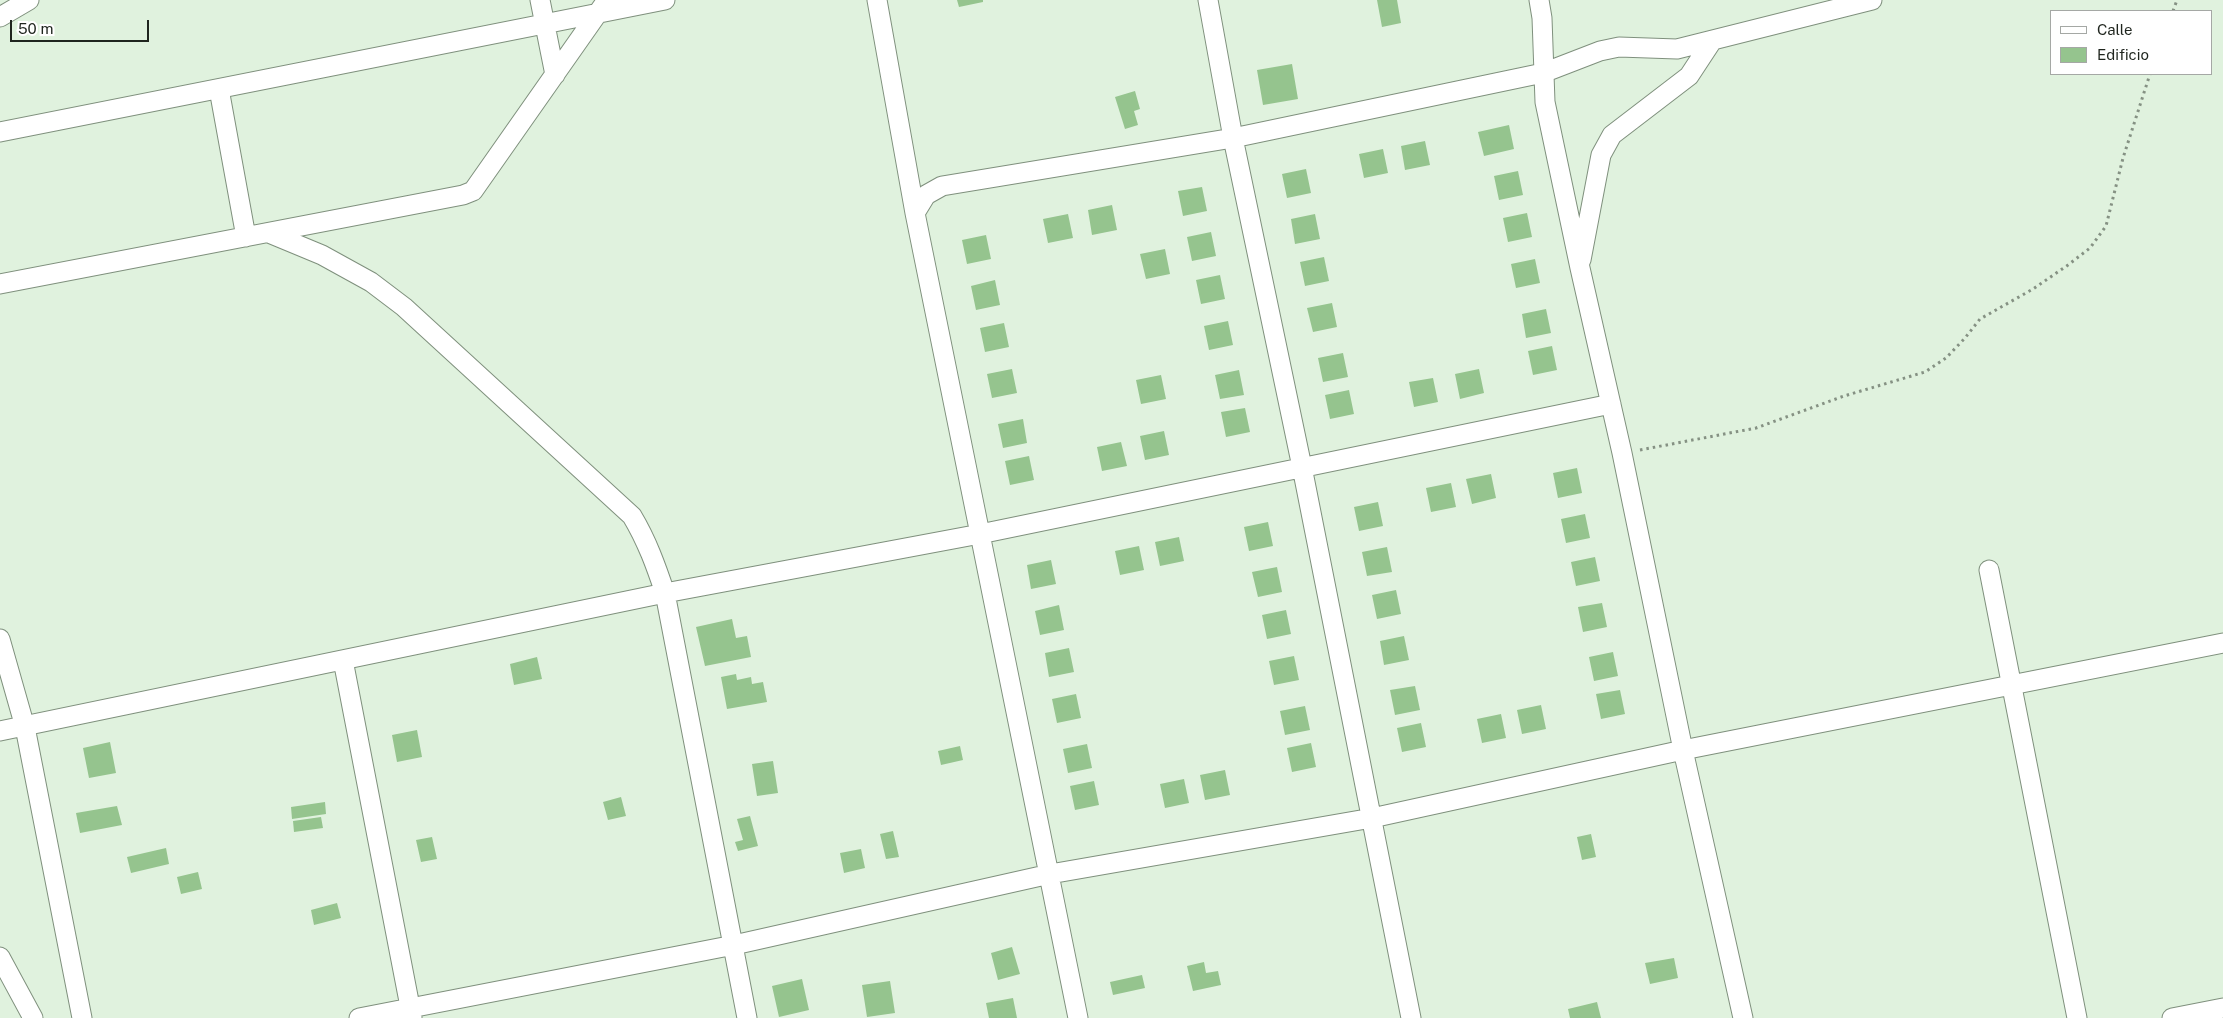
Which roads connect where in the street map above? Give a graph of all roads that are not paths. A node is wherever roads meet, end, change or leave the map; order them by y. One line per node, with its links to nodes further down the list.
1 (29, 0): 9 (street)
2 (540, 0): 10 (street)
3 (665, 0): 8 (street)
4 (877, 0): 17 (street)
5 (1208, 0): 16 (street)
6 (1539, 0): 12 (street)
7 (1872, 0): 11 (street)
8 (602, 7): 10 (street); 13 (street)
9 (0, 16)
10 (545, 24): 13 (street); 14 (street)
11 (1712, 41): 12 (street); 20 (street)
12 (1543, 73): 16 (street); 20 (street)
13 (555, 75): 18 (street)
14 (219, 89): 15 (street); 19 (street)
15 (0, 132)
16 (1234, 138): 17 (street); 23 (street)
17 (915, 213): 24 (street)
18 (269, 232): 19 (street); 26 (street)
19 (246, 237): 21 (street)
20 (1580, 268): 22 (street)
21 (0, 284)
22 (1611, 404): 23 (street); 33 (street)
23 (1302, 467): 24 (street); 34 (street)
24 (980, 534): 26 (street); 35 (street)
25 (1989, 570): 30 (street)
26 (665, 593): 29 (street); 36 (street)
27 (0, 639): 31 (street)
28 (2223, 643): 30 (street)
29 (343, 660): 31 (street); 39 (street)
30 (2012, 685): 33 (street); 47 (street)
31 (24, 727): 32 (street); 41 (street)
32 (0, 731)
33 (1683, 750): 34 (street); 46 (street)
34 (1372, 818): 35 (street); 45 (street)
35 (1050, 874): 36 (street); 44 (street)
36 (734, 945): 39 (street); 43 (street)
37 (0, 957): 40 (street)
38 (2223, 1008): 48 (street)
39 (411, 1012): 42 (street)
40 (33, 1018)
41 (82, 1018)
42 (359, 1018)
43 (747, 1018)
44 (1078, 1018)
45 (1411, 1018)
46 (1743, 1018)
47 (2077, 1018)
48 (2172, 1018)

